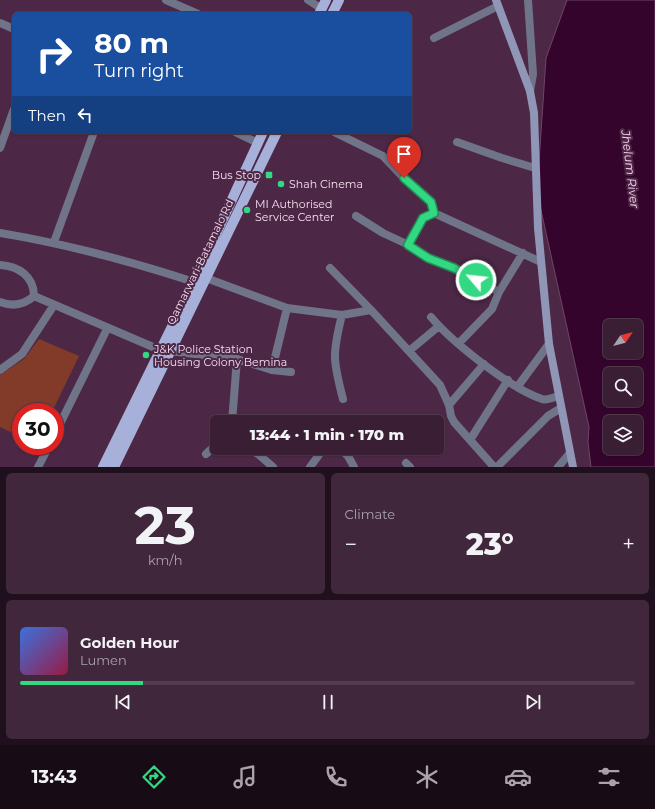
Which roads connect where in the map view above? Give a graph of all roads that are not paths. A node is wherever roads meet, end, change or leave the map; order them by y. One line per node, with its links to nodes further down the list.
1 (166, 0): 7 (street)
2 (308, 0): 6 (street)
3 (339, 0): 8 (main road)
4 (528, 0): 12 (street)
5 (497, 3): 11 (street); 12 (street)
6 (322, 8)
7 (193, 12)
8 (333, 12)
9 (0, 23): 10 (street)
10 (12, 28)
11 (434, 38)
12 (530, 91): 22 (street)
13 (12, 115): 21 (street)
14 (93, 134): 26 (street)
15 (239, 134): 20 (street)
16 (262, 134): 20 (main road, Qamarwari-Batamalo Rd)
17 (277, 134): 32 (main road, Qamarwari-Batamalo Rd)
18 (338, 134): 23 (street)
19 (457, 142): 22 (street)
20 (258, 143): 33 (main road, Qamarwari-Batamalo Rd)
21 (0, 148)
22 (535, 168): 29 (street)
23 (434, 213): 27 (street); 28 (street)
24 (356, 216): 27 (street)
25 (0, 234): 26 (street)
26 (54, 242): 33 (street)
27 (408, 245): 34 (street)
28 (524, 253): 29 (street); 34 (street)
29 (541, 262): 45 (street)
30 (0, 265): 35 (street)
31 (330, 268): 39 (street)
32 (206, 278): 38 (street); 46 (main road, Qamarwari-Batamalo Rd)
33 (194, 282): 46 (main road, Qamarwari-Batamalo Rd)
34 (499, 292): 44 (street)
35 (34, 296): 36 (street); 37 (street)
36 (0, 302)
37 (54, 305): 43 (street); 50 (street)
38 (287, 308): 40 (street); 51 (street)
39 (371, 310): 40 (street); 47 (street)
40 (342, 314): 56 (street)
41 (431, 317): 42 (street)
42 (439, 326): 44 (street); 47 (street)
43 (107, 329): 46 (street); 60 (street)
44 (459, 343): 49 (street)
45 (549, 344): 54 (street); 55 (street)
46 (165, 351): 48 (street); 70 (main road, Qamarwari-Batamalo Rd); 71 (main road, Qamarwari-Batamalo Rd)
47 (409, 351): 57 (street)
48 (237, 359): 51 (street); 59 (street)
49 (484, 364): 53 (street); 57 (street)
50 (0, 370)
51 (272, 370): 52 (street)
52 (290, 372)
53 (508, 380): 54 (street); 61 (street)
54 (518, 386): 55 (street)
55 (560, 396): 58 (street)
56 (344, 399)
57 (449, 405): 61 (street)
58 (561, 408): 63 (street); 76 (street)
59 (233, 415)
60 (64, 416)
61 (470, 440): 75 (street)
62 (210, 450): 64 (street)
63 (570, 453): 77 (street); 78 (street)
64 (206, 454)
65 (44, 455): 69 (street)
66 (259, 455): 72 (street)
67 (319, 455): 73 (street)
68 (347, 455): 74 (street)
69 (38, 467)
70 (104, 467)
71 (114, 467)
72 (273, 467)
73 (310, 467)
74 (354, 467)
75 (494, 467)
76 (497, 467)
77 (558, 467)
78 (573, 467)

